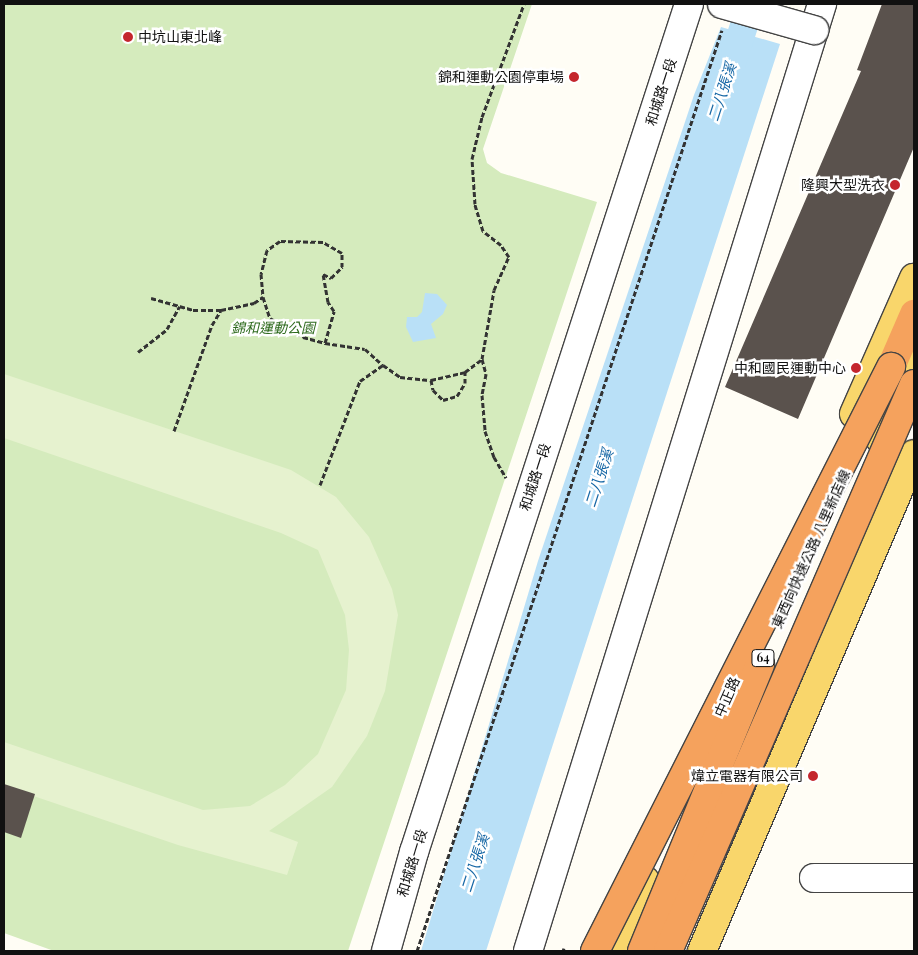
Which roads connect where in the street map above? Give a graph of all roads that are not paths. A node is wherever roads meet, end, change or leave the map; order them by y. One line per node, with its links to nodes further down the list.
1 (689, 4): 13 (street, 和城路一段)
2 (822, 4): 4 (street)
3 (723, 13): 4 (street, bridge)
4 (814, 30): 14 (street)
5 (914, 278): 7 (main road, 中正路)
6 (914, 314): 7 (highway, 東西向快速公路 八里新店線 / 64)
7 (896, 360): 12 (main road); 15 (highway, bridge); 16 (main road, 中正路); 18 (highway, 東西向快速公路 八里新店線 / 64, bridge)
8 (914, 384): 19 (highway, 東西向快速公路 八里新店線 / 64, bridge)
9 (914, 454): 21 (main road)
10 (814, 878): 11 (street)
11 (914, 878)
12 (682, 887): 17 (main road); 20 (main road)
13 (386, 951)
14 (528, 951)
15 (596, 951)
16 (612, 951)
17 (636, 951)
18 (642, 951)
19 (668, 951)
20 (678, 951)
21 (702, 951)

